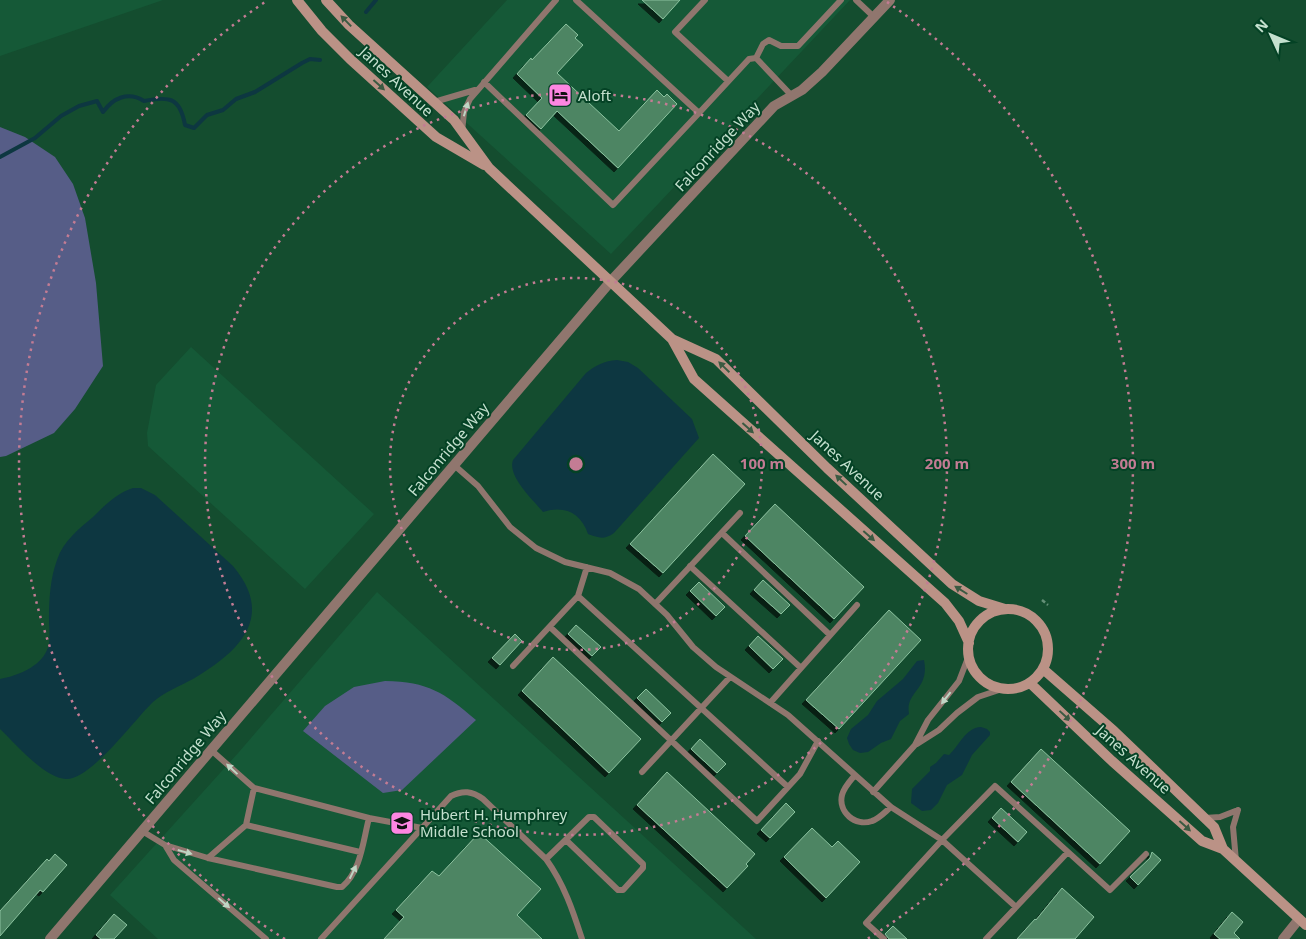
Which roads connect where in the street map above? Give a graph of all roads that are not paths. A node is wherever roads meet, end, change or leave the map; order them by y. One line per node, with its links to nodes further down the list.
1 (297, 0): 18 (street, Janes Avenue, one-way to 18)
2 (326, 0): 15 (street, Janes Avenue, one-way to 2)
3 (556, 0): 12 (lane)
4 (576, 0): 16 (lane)
5 (705, 0): 11 (lane)
6 (841, 0): 10 (lane)
7 (856, 0): 9 (lane)
8 (890, 0): 9 (street, Falconridge Way)
9 (874, 17): 14 (street, Falconridge Way)
10 (756, 58): 11 (lane); 14 (lane)
11 (728, 81): 16 (lane)
12 (484, 82): 13 (lane); 16 (lane)
13 (476, 90): 15 (lane); 17 (lane, one-way to 13)
14 (792, 96): 19 (street, Falconridge Way)
15 (434, 102): 17 (street, Janes Avenue)
16 (699, 113)
17 (462, 132): 18 (street, Janes Avenue)
18 (489, 168): 19 (street, Janes Avenue)
19 (611, 281): 20 (street, Janes Avenue); 21 (street, Falconridge Way)
20 (672, 339): 29 (street, Janes Avenue, one-way to 20); 32 (street, Janes Avenue, one-way to 32)
21 (454, 465): 25 (lane); 45 (street, Falconridge Way)
22 (740, 513): 23 (lane)
23 (722, 533): 24 (lane); 31 (lane)
24 (690, 566): 27 (lane); 35 (lane)
25 (587, 567): 26 (lane); 27 (lane)
26 (578, 596): 30 (lane); 41 (lane)
27 (655, 604): 37 (lane)
28 (857, 605): 31 (lane)
29 (1005, 609): 32 (street, Janes Avenue); 36 (street, Janes Avenue)
30 (550, 627): 34 (lane); 42 (lane)
31 (830, 635): 35 (lane)
32 (969, 643): 33 (street, Janes Avenue)
33 (968, 655): 39 (street); 44 (lane, one-way to 44)
34 (513, 666)
35 (801, 668): 40 (lane)
36 (1043, 670): 38 (street); 52 (street, Janes Avenue)
37 (730, 677): 40 (lane); 41 (lane)
38 (1030, 683): 39 (street); 60 (street, Janes Avenue, one-way to 60)
39 (1002, 689): 44 (lane)
40 (770, 704): 43 (lane)
41 (701, 708): 42 (lane); 48 (lane)
42 (671, 741): 46 (lane); 48 (lane)
43 (818, 741): 47 (lane); 48 (lane)
44 (916, 745): 50 (lane)
45 (211, 750): 49 (lane, one-way to 45); 56 (street, Falconridge Way)
46 (642, 772)
47 (855, 774): 50 (lane); 51 (lane)
48 (788, 787)
49 (254, 788): 53 (lane); 54 (lane)
50 (873, 792): 51 (lane)
51 (891, 807): 58 (lane)
52 (1204, 817): 60 (street, Janes Avenue); 66 (lane)
53 (369, 818): 55 (lane); 61 (lane)
54 (246, 825): 61 (lane); 64 (lane)
55 (422, 828): 65 (lane); 71 (lane)
56 (142, 831): 59 (lane); 69 (street, Falconridge Way)
57 (566, 840): 57 (lane); 65 (lane)
58 (942, 840): 62 (lane); 67 (lane); 73 (lane)
59 (165, 845): 64 (lane, one-way to 64); 70 (lane, one-way to 70)
60 (1223, 849): 66 (street, Janes Avenue)
61 (360, 852): 64 (lane, one-way to 61)
62 (1068, 852): 63 (lane); 67 (lane)
63 (1146, 854)
64 (208, 858)
65 (546, 859): 72 (lane)
66 (1236, 860): 68 (street, Janes Avenue)
67 (1016, 907): 74 (lane)
68 (1303, 922): 75 (street)
69 (50, 939)
70 (266, 939)
71 (321, 939)
72 (582, 939)
73 (884, 939)
74 (986, 939)
75 (1283, 939)

